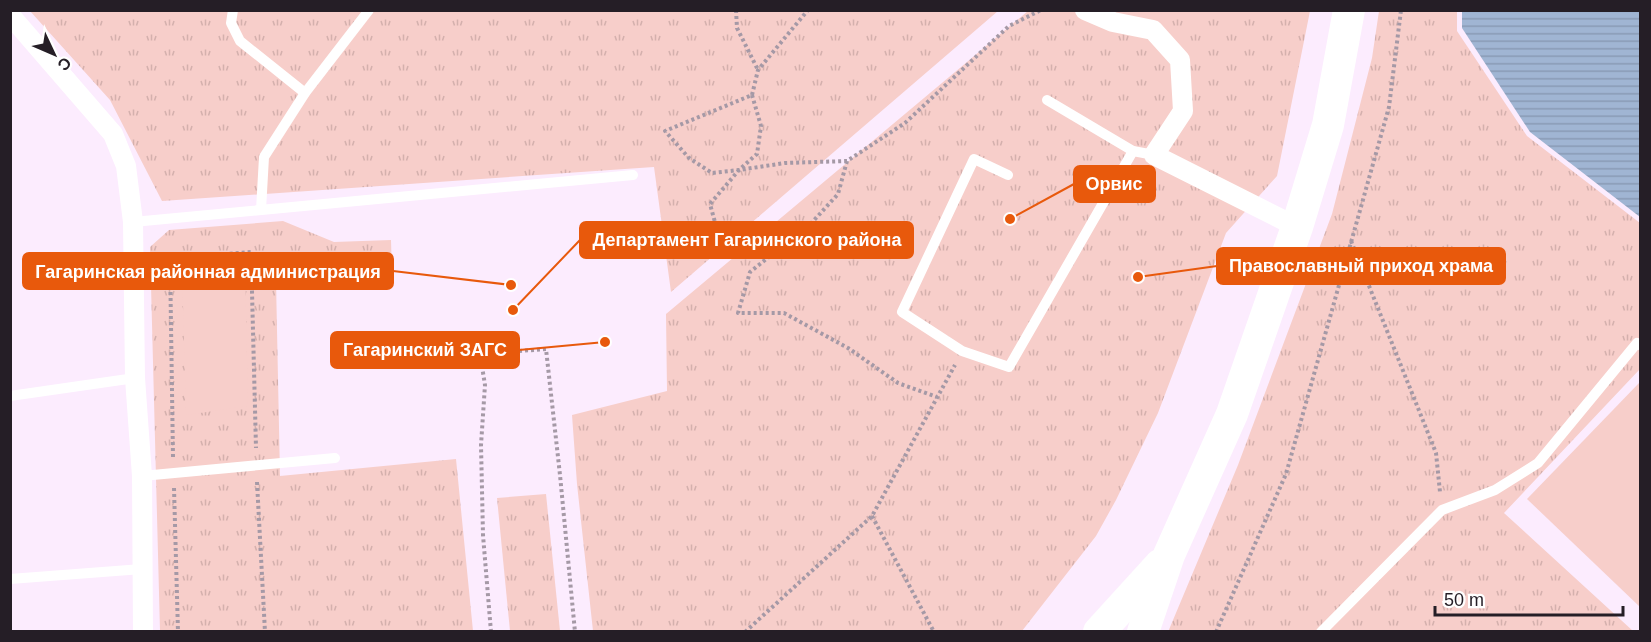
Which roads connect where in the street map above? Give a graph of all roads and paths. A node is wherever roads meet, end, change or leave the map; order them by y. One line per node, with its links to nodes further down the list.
1 (233, 10): 11 (lane)
2 (369, 10): 11 (lane)
3 (736, 10): 10 (path)
4 (808, 10): 10 (path)
5 (1041, 10): 16 (path)
6 (1085, 10): 15 (street)
7 (1349, 10): 22 (main road)
8 (1401, 10): 23 (path)
9 (10, 15): 21 (street)
10 (758, 70): 12 (path)
11 (305, 93): 20 (lane)
12 (752, 95): 17 (path); 17 (path)
13 (1047, 100): 14 (lane)
14 (1133, 151): 15 (lane); 26 (lane)
15 (1154, 155): 22 (street)
16 (847, 161): 17 (path); 24 (path)
17 (739, 170): 24 (path)
18 (633, 175): 20 (lane)
19 (1008, 175): 26 (lane)
20 (261, 210): 21 (lane)
21 (133, 222): 27 (street)
22 (1297, 227): 36 (main road)
23 (1351, 241): 34 (path); 48 (path)
24 (771, 255): 29 (path)
25 (1641, 345): 34 (lane)
26 (962, 351): 29 (path)
27 (135, 378): 28 (lane); 33 (street)
28 (10, 396)
29 (937, 398): 35 (path)
30 (335, 458): 31 (lane)
31 (256, 466): 32 (lane); 32 (path); 41 (path)
32 (173, 473): 33 (lane); 40 (path)
33 (142, 476): 37 (street)
34 (1442, 510): 49 (lane)
35 (872, 516): 44 (path); 45 (path)
36 (1169, 555): 46 (main road); 47 (main road)
37 (142, 569): 38 (lane); 39 (street)
38 (10, 579)
39 (143, 632)
40 (178, 632)
41 (266, 632)
42 (491, 632): 43 (path)
43 (575, 632)
44 (745, 632)
45 (934, 632)
46 (1099, 632)
47 (1143, 632)
48 (1216, 632)
49 (1321, 632)

